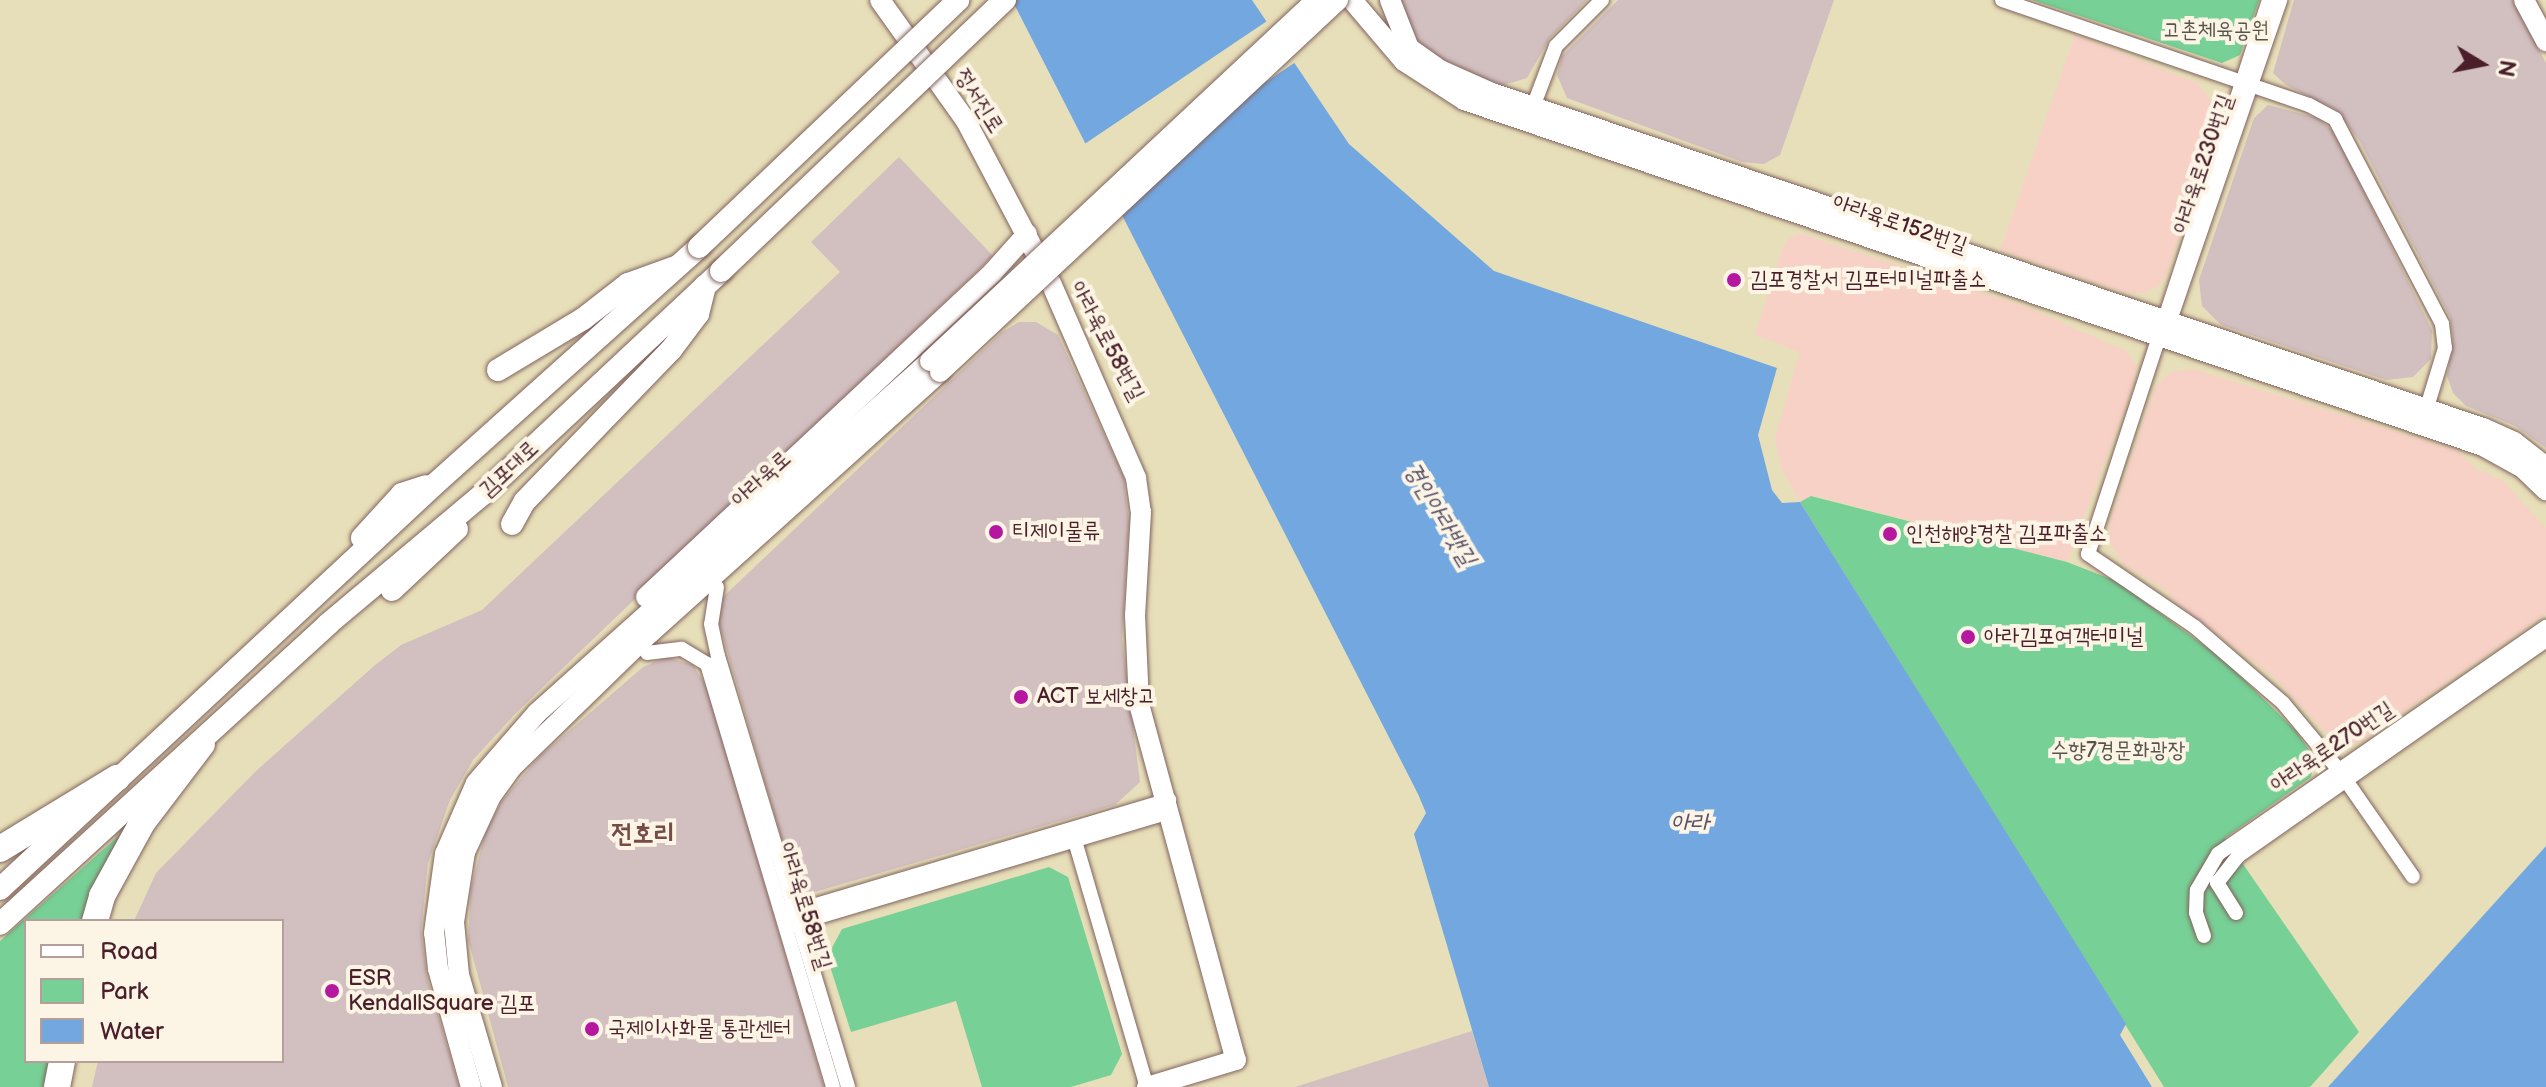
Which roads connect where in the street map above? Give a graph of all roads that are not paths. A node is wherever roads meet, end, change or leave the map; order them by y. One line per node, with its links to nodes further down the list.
1 (880, 0): 20 (street, 정서진로)
2 (958, 0): 21 (main road, 김포대로, bridge)
3 (1005, 0): 23 (main road, 김포대로, bridge)
4 (1316, 0): 27 (street, 아라육로, bridge)
5 (1338, 0): 27 (street, 아라육로, bridge)
6 (1352, 0): 26 (street, 아라육로152번길)
7 (1364, 0): 17 (street, 아라육로152번길)
8 (1390, 0): 17 (street)
9 (1602, 0): 19 (street)
10 (2002, 0): 18 (street)
11 (2269, 0): 18 (street, 아라육로230번길)
12 (2280, 0): 18 (street, 아라육로230번길)
13 (2524, 0): 16 (street)
14 (2538, 0): 15 (street)
15 (2546, 15)
16 (2546, 41)
17 (1409, 48): 19 (street, 아라육로152번길)
18 (2247, 84): 26 (street, 아라육로230번길); 29 (street)
19 (1533, 107): 26 (street, 아라육로152번길)
20 (1027, 234): 22 (street); 24 (street, 정서진로)
21 (680, 266): 28 (main road); 40 (main road, 김포대로)
22 (993, 272): 25 (street); 37 (street)
23 (713, 279): 32 (main road); 38 (main road, 김포대로)
24 (1051, 283): 25 (street); 41 (street, 아라육로58번길)
25 (1024, 306): 33 (street)
26 (2165, 327): 29 (street, 아라육로152번길); 39 (street, 아라육로230번길)
27 (935, 366): 37 (street, 아라육로)
28 (498, 370)
29 (2424, 417): 30 (street, 아라육로152번길); 31 (street, 아라육로152번길)
30 (2546, 467)
31 (2546, 490)
32 (512, 524)
33 (717, 587): 36 (street); 51 (street)
34 (2546, 627): 39 (street, 아라육로270번길)
35 (2546, 640): 39 (street, 아라육로270번길)
36 (647, 653): 37 (street); 51 (street, 아라육로58번길)
37 (584, 684): 56 (street, 아라육로); 57 (street, 아라육로)
38 (202, 744): 50 (highway); 52 (main road, 김포대로)
39 (2342, 774): 44 (street, 아라육로270번길); 45 (street)
40 (117, 778): 43 (highway); 47 (main road, 김포대로)
41 (1168, 804): 42 (street); 51 (street); 60 (street, 아라육로58번길)
42 (1075, 841): 51 (street); 60 (street)
43 (0, 849)
44 (2223, 859): 46 (street); 48 (street, 아라육로270번길)
45 (2413, 877)
46 (2218, 888): 48 (street); 49 (street)
47 (0, 889)
48 (2196, 901): 53 (street)
49 (2236, 913)
50 (96, 919)
51 (791, 919): 58 (street, 아라육로58번길); 59 (street)
52 (0, 924)
53 (2204, 936)
54 (62, 1063): 55 (highway)
55 (57, 1087)
56 (471, 1087)
57 (492, 1087)
58 (833, 1087)
59 (848, 1087)
60 (1147, 1087)

